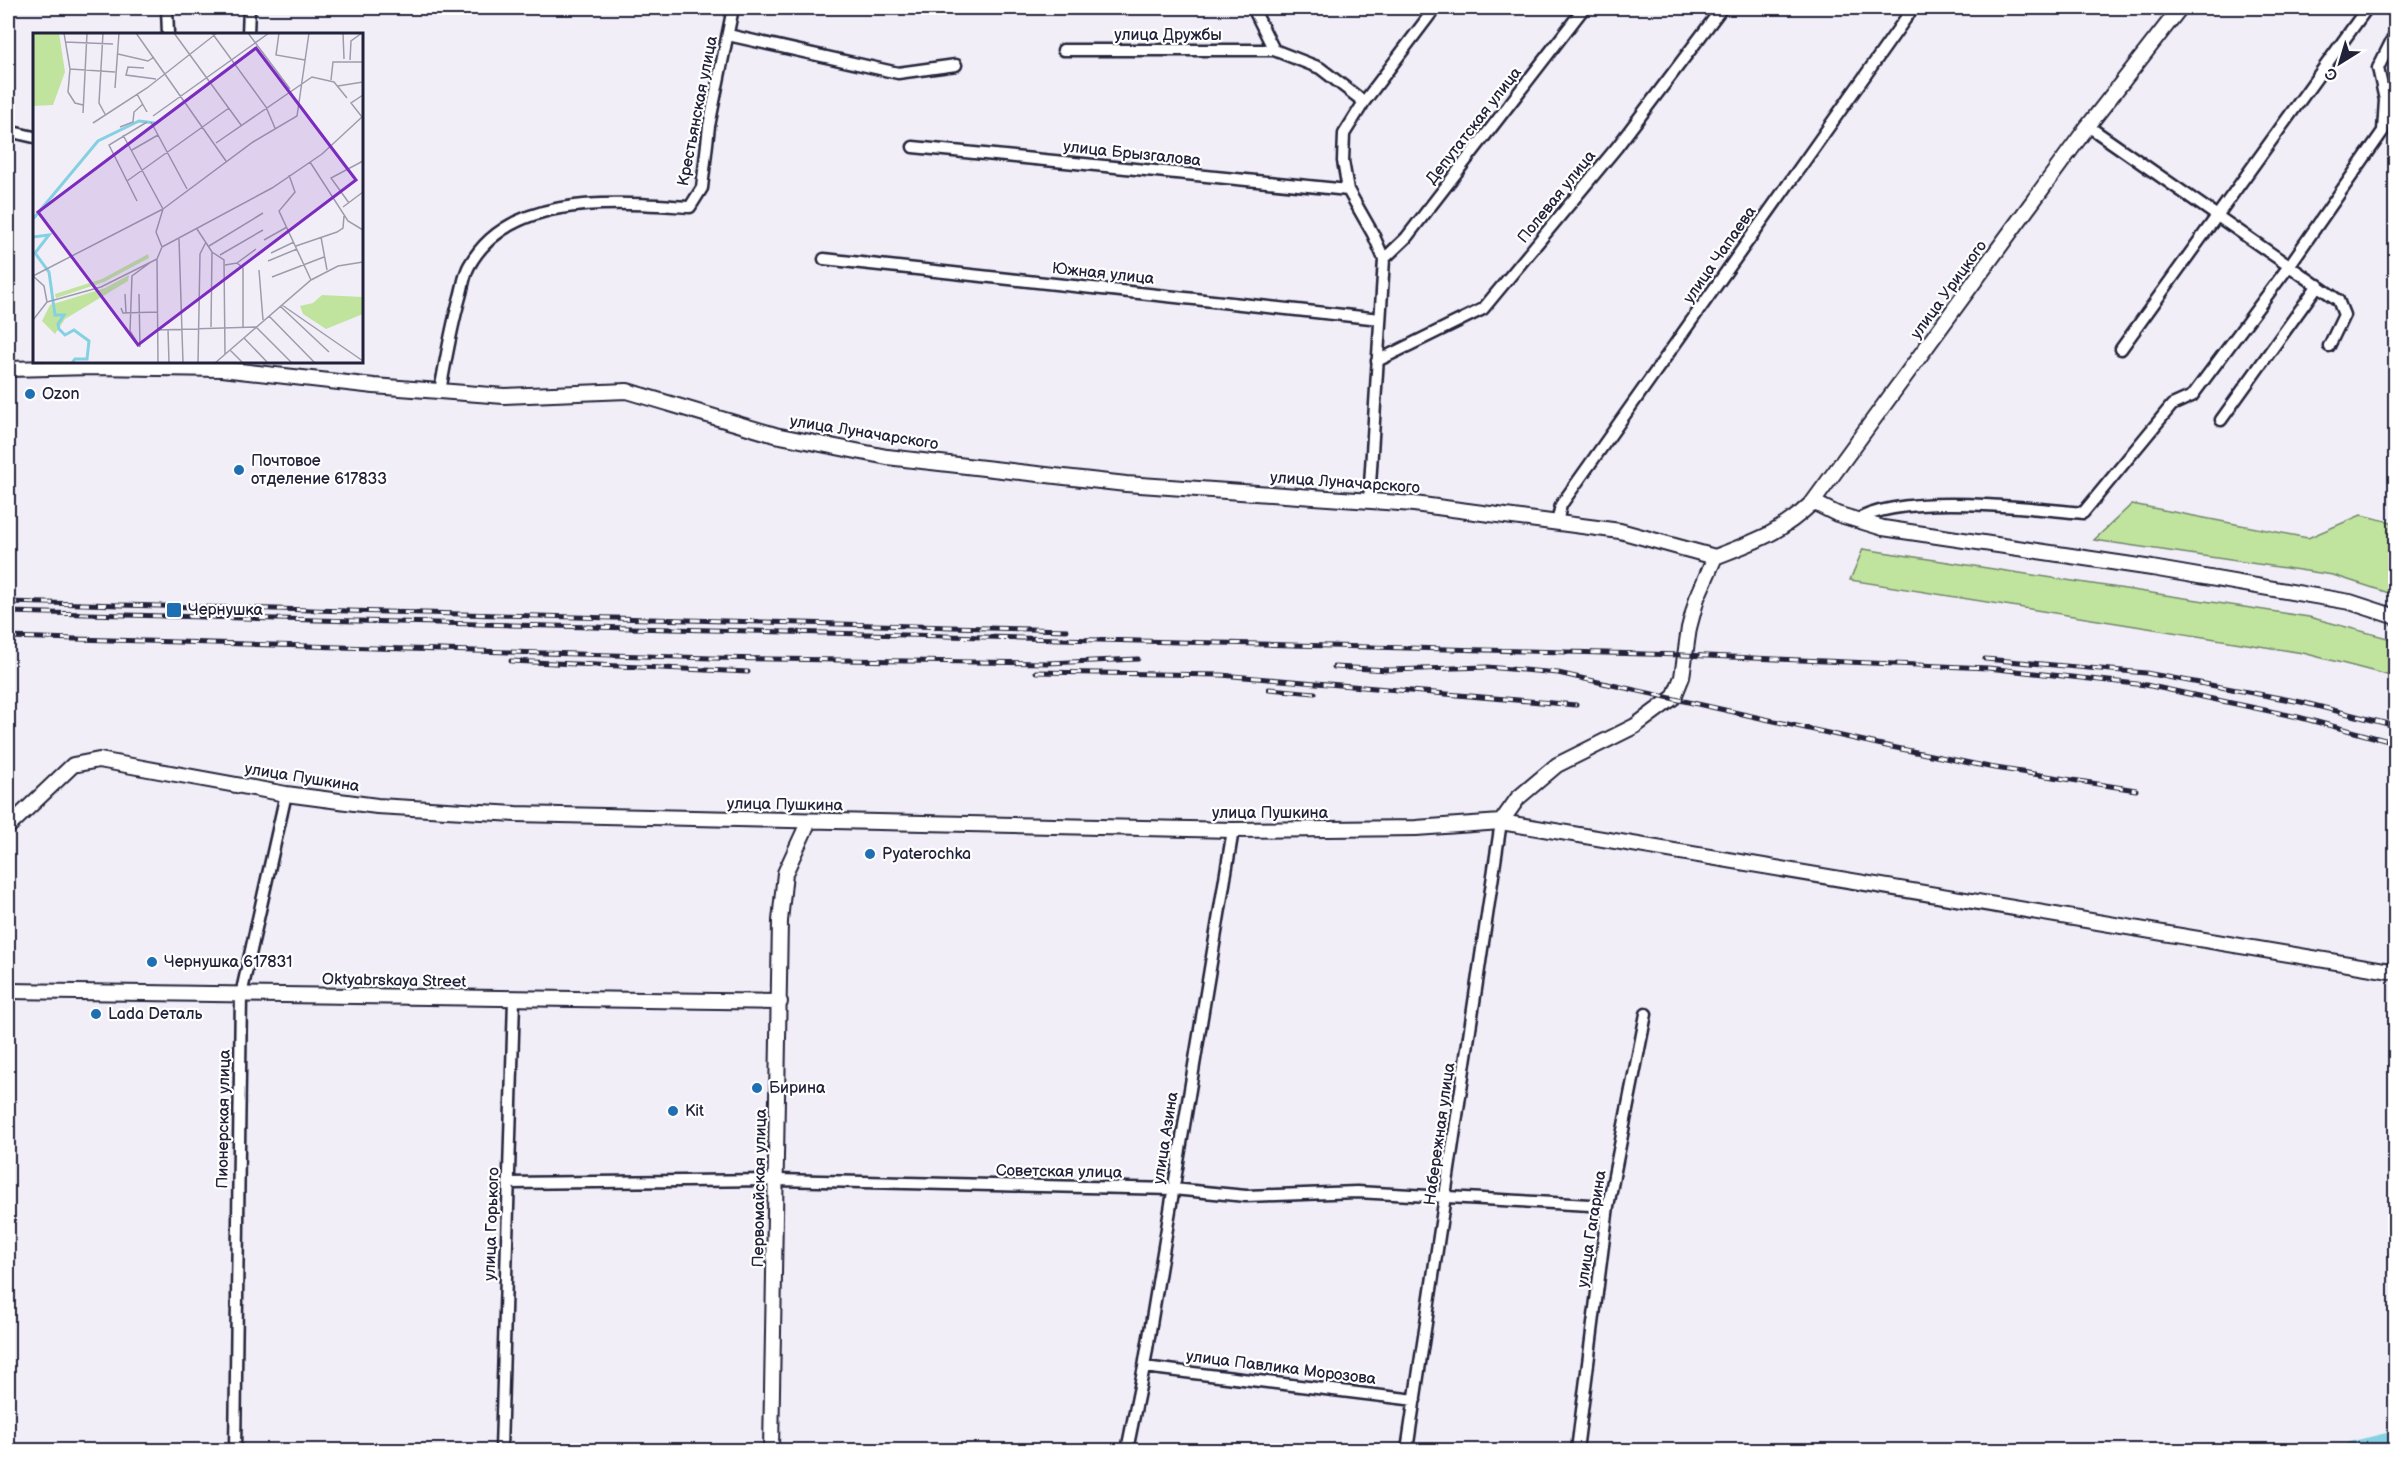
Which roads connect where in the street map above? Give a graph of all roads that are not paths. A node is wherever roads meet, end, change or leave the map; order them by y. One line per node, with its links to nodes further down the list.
1 (167, 8): 12 (street)
2 (249, 8): 13 (street)
3 (733, 8): 14 (street, Крестьянская улица)
4 (1253, 8): 16 (street)
5 (1435, 8): 18 (street)
6 (1584, 8): 26 (street, Депутатская улица)
7 (1722, 8): 32 (street, Полевая улица)
8 (1914, 8): 40 (street, улица Чапаева)
9 (2180, 8): 19 (street, улица Урицкого)
10 (2367, 8): 24 (street)
11 (2396, 32): 27 (street)
12 (168, 33)
13 (248, 33)
14 (728, 35): 17 (street); 35 (street, Крестьянская улица)
15 (1062, 50): 16 (street, улица Дружбы)
16 (1274, 50): 18 (street, улица Дружбы)
17 (956, 65)
18 (1364, 102): 23 (street)
19 (2088, 126): 24 (street); 38 (street, улица Урицкого)
20 (8, 131): 21 (street)
21 (33, 137)
22 (913, 147): 23 (street, улица Брызгалова)
23 (1348, 190): 26 (street)
24 (2217, 216): 27 (street); 31 (street)
25 (824, 259): 29 (street, Южная улица)
26 (1384, 259): 29 (street)
27 (2289, 266): 28 (street); 39 (street)
28 (2318, 285): 30 (street); 36 (street)
29 (1380, 319): 32 (street)
30 (2329, 346)
31 (2121, 349)
32 (1377, 361): 37 (street)
33 (224, 365): 34 (street, улица Луначарского); 35 (street, улица Луначарского)
34 (8, 369)
35 (440, 391): 37 (street, улица Луначарского)
36 (2221, 420)
37 (1369, 501): 40 (street, улица Луначарского)
38 (1813, 502): 39 (street); 41 (street, улица Урицкого)
39 (1855, 521): 42 (street)
40 (1557, 523): 41 (street, улица Луначарского)
41 (1716, 557): 45 (street)
42 (2396, 617)
43 (286, 794): 44 (street, улица Пушкина); 46 (street, улица Пушкина); 50 (street, Пионерская улица)
44 (808, 822): 47 (street, улица Пушкина); 52 (street, Первомайская улица)
45 (1501, 822): 47 (street, улица Пушкина); 48 (street, улица Пушкина); 57 (street, Набережная улица)
46 (8, 827)
47 (1233, 830): 56 (street, улица Азина)
48 (2396, 972)
49 (8, 991): 50 (street, Oktyabrskaya Street)
50 (241, 995): 51 (street, Oktyabrskaya Street); 61 (street, Пионерская улица)
51 (514, 999): 52 (street, Oktyabrskaya Street); 55 (street, улица Горького)
52 (780, 1002): 54 (street, Первомайская улица)
53 (1646, 1014): 58 (street, улица Гагарина)
54 (777, 1180): 55 (street, Советская улица); 56 (street, Советская улица); 63 (street, Первомайская улица)
55 (508, 1183): 62 (street, улица Горького)
56 (1173, 1190): 57 (street, Советская улица); 59 (street, улица Азина)
57 (1446, 1195): 58 (street, Советская улица); 60 (street, Набережная улица)
58 (1608, 1206): 66 (street, улица Гагарина)
59 (1144, 1367): 60 (street, улица Павлика Морозова); 64 (street, улица Азина)
60 (1415, 1400): 65 (street, Набережная улица)
61 (235, 1450)
62 (501, 1450)
63 (771, 1450)
64 (1127, 1450)
65 (1407, 1450)
66 (1577, 1450)

